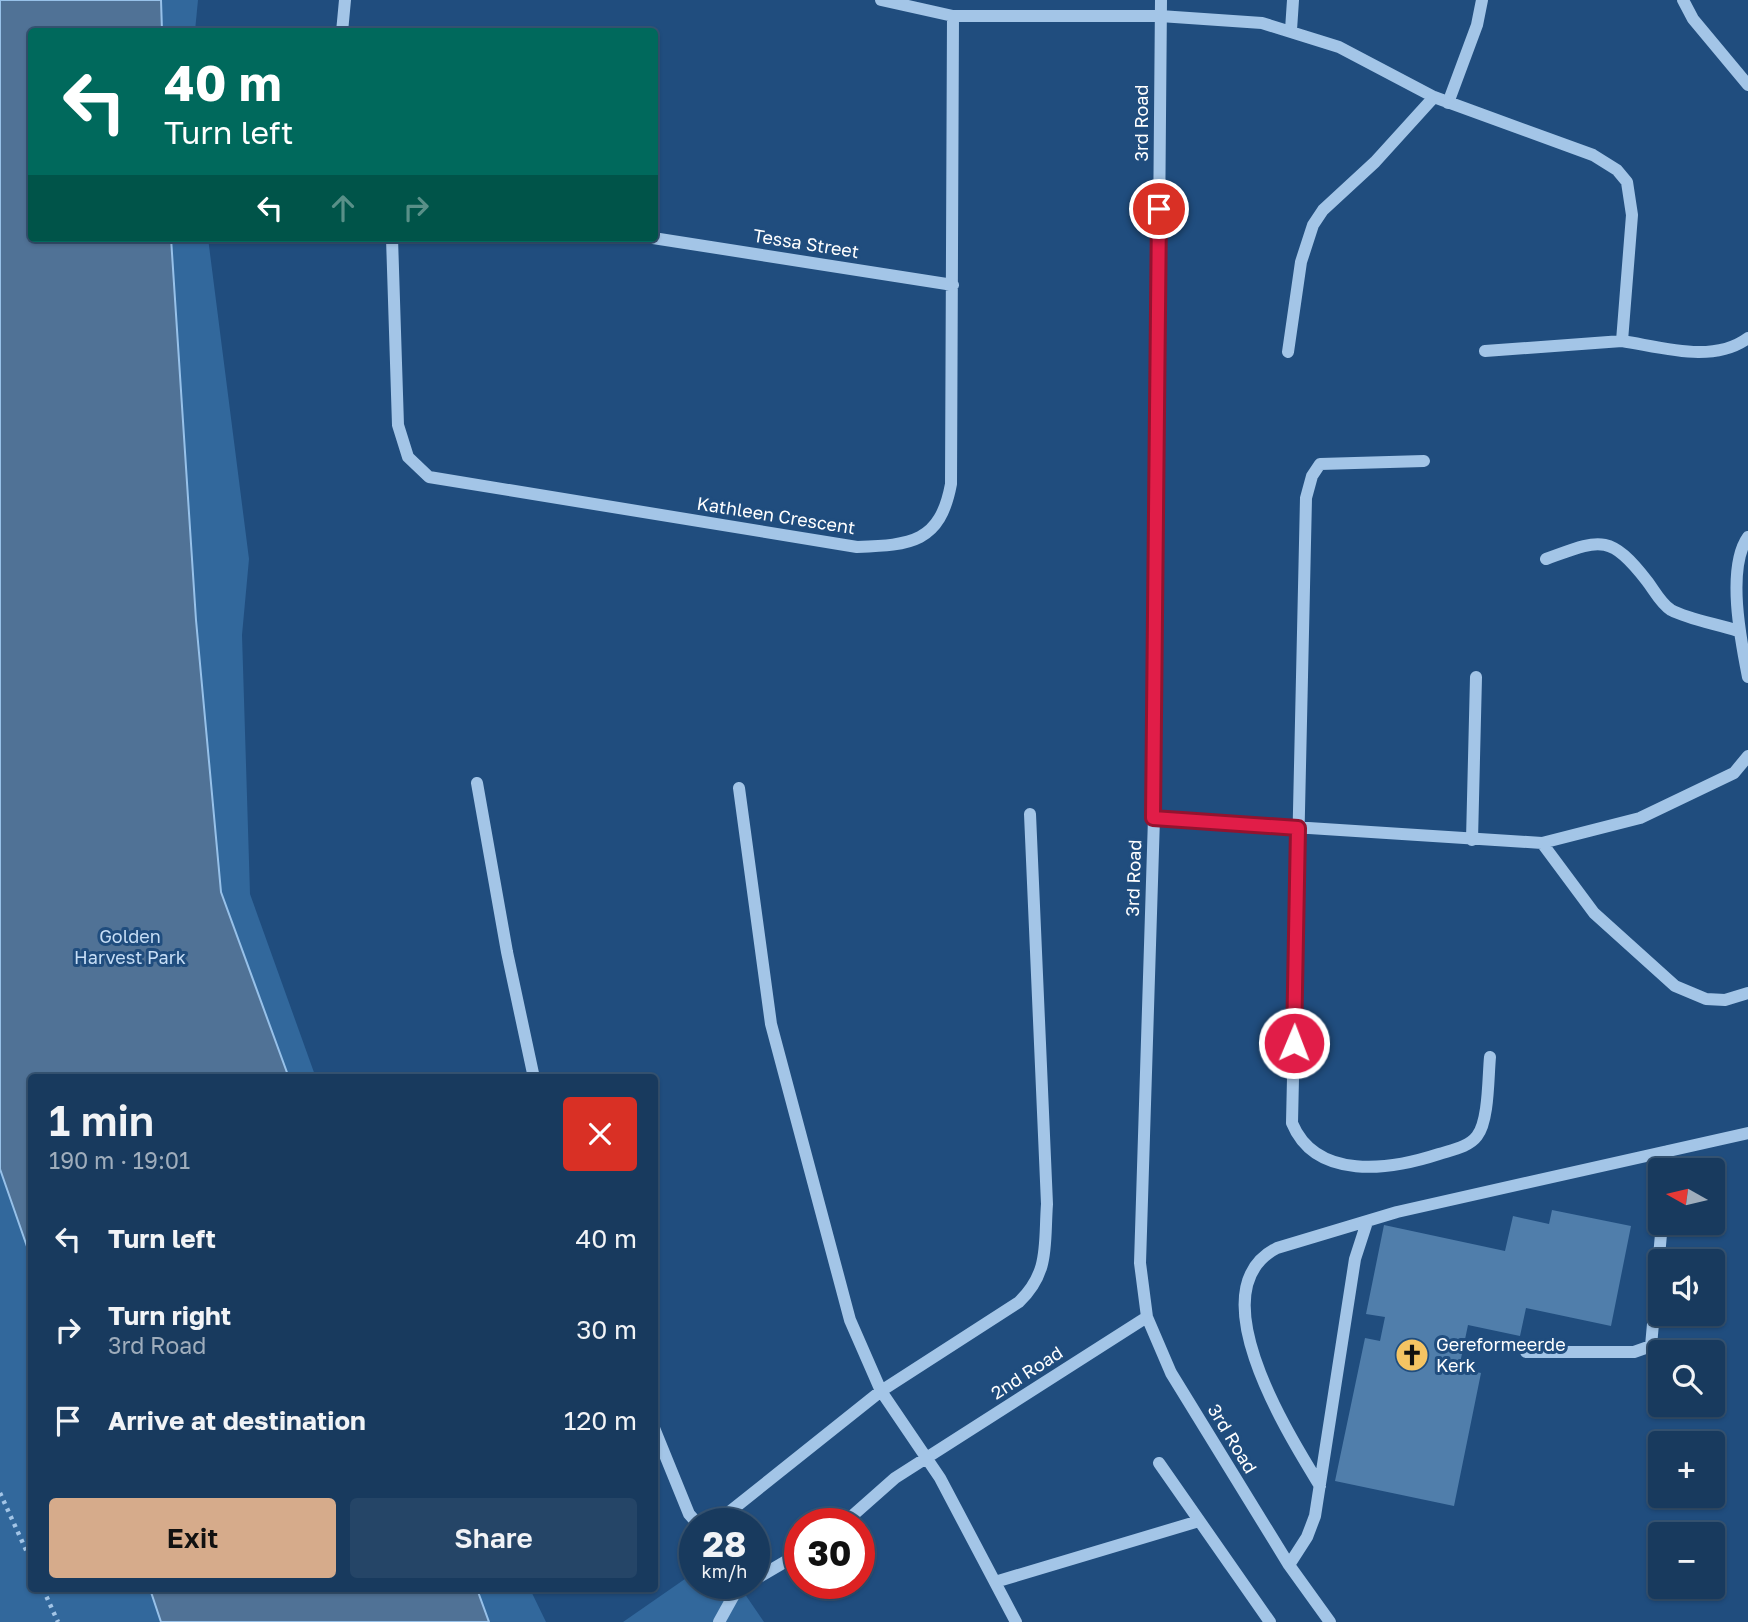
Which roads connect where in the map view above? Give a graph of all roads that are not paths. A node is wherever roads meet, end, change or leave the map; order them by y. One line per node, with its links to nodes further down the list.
1 (345, 0): 9 (street)
2 (881, 0): 7 (street)
3 (1160, 0): 8 (street, 3rd Road)
4 (1293, 0): 10 (street)
5 (1482, 0): 13 (street)
6 (1683, 0): 11 (street)
7 (953, 16): 8 (street); 16 (street, Kathleen Crescent)
8 (1160, 16): 10 (street); 31 (street, 3rd Road)
9 (342, 28)
10 (1292, 30): 12 (street)
11 (1748, 85)
12 (1434, 97): 13 (street); 20 (street)
13 (1448, 103): 18 (street)
14 (658, 239): 16 (street, Tessa Street)
15 (392, 242): 16 (street, Kathleen Crescent)
16 (953, 285)
17 (1748, 338): 18 (street)
18 (1622, 341): 19 (street)
19 (1485, 351)
20 (1288, 352)
21 (1424, 461): 32 (street)
22 (1748, 537): 24 (street)
23 (1546, 559): 24 (street)
24 (1738, 631): 26 (street)
25 (1476, 677): 33 (street)
26 (1748, 677)
27 (1748, 756): 34 (street)
28 (477, 783): 37 (street)
29 (739, 788): 45 (street)
30 (1030, 814): 45 (street)
31 (1153, 818): 32 (street); 43 (street, 3rd Road)
32 (1298, 828): 33 (street); 36 (street)
33 (1472, 840): 34 (street)
34 (1542, 843): 35 (street)
35 (1748, 993)
36 (1490, 1057)
37 (533, 1074)
38 (1748, 1133): 39 (street)
39 (1668, 1152): 40 (street); 41 (street)
40 (1667, 1158)
41 (1367, 1222): 49 (street); 49 (street)
42 (1661, 1236): 44 (street)
43 (1147, 1317): 47 (street, 2nd Road); 52 (street, 3rd Road)
44 (1526, 1352)
45 (881, 1391): 46 (street); 47 (street)
46 (658, 1438)
47 (926, 1459): 50 (street, 2nd Road); 53 (street)
48 (1159, 1463): 51 (street)
49 (1320, 1486): 52 (street)
50 (861, 1508)
51 (1199, 1521): 53 (street); 57 (street)
52 (1289, 1565): 58 (street, 3rd Road)
53 (995, 1582): 56 (street)
54 (732, 1599): 55 (street)
55 (719, 1622)
56 (1016, 1622)
57 (1270, 1622)
58 (1330, 1622)

